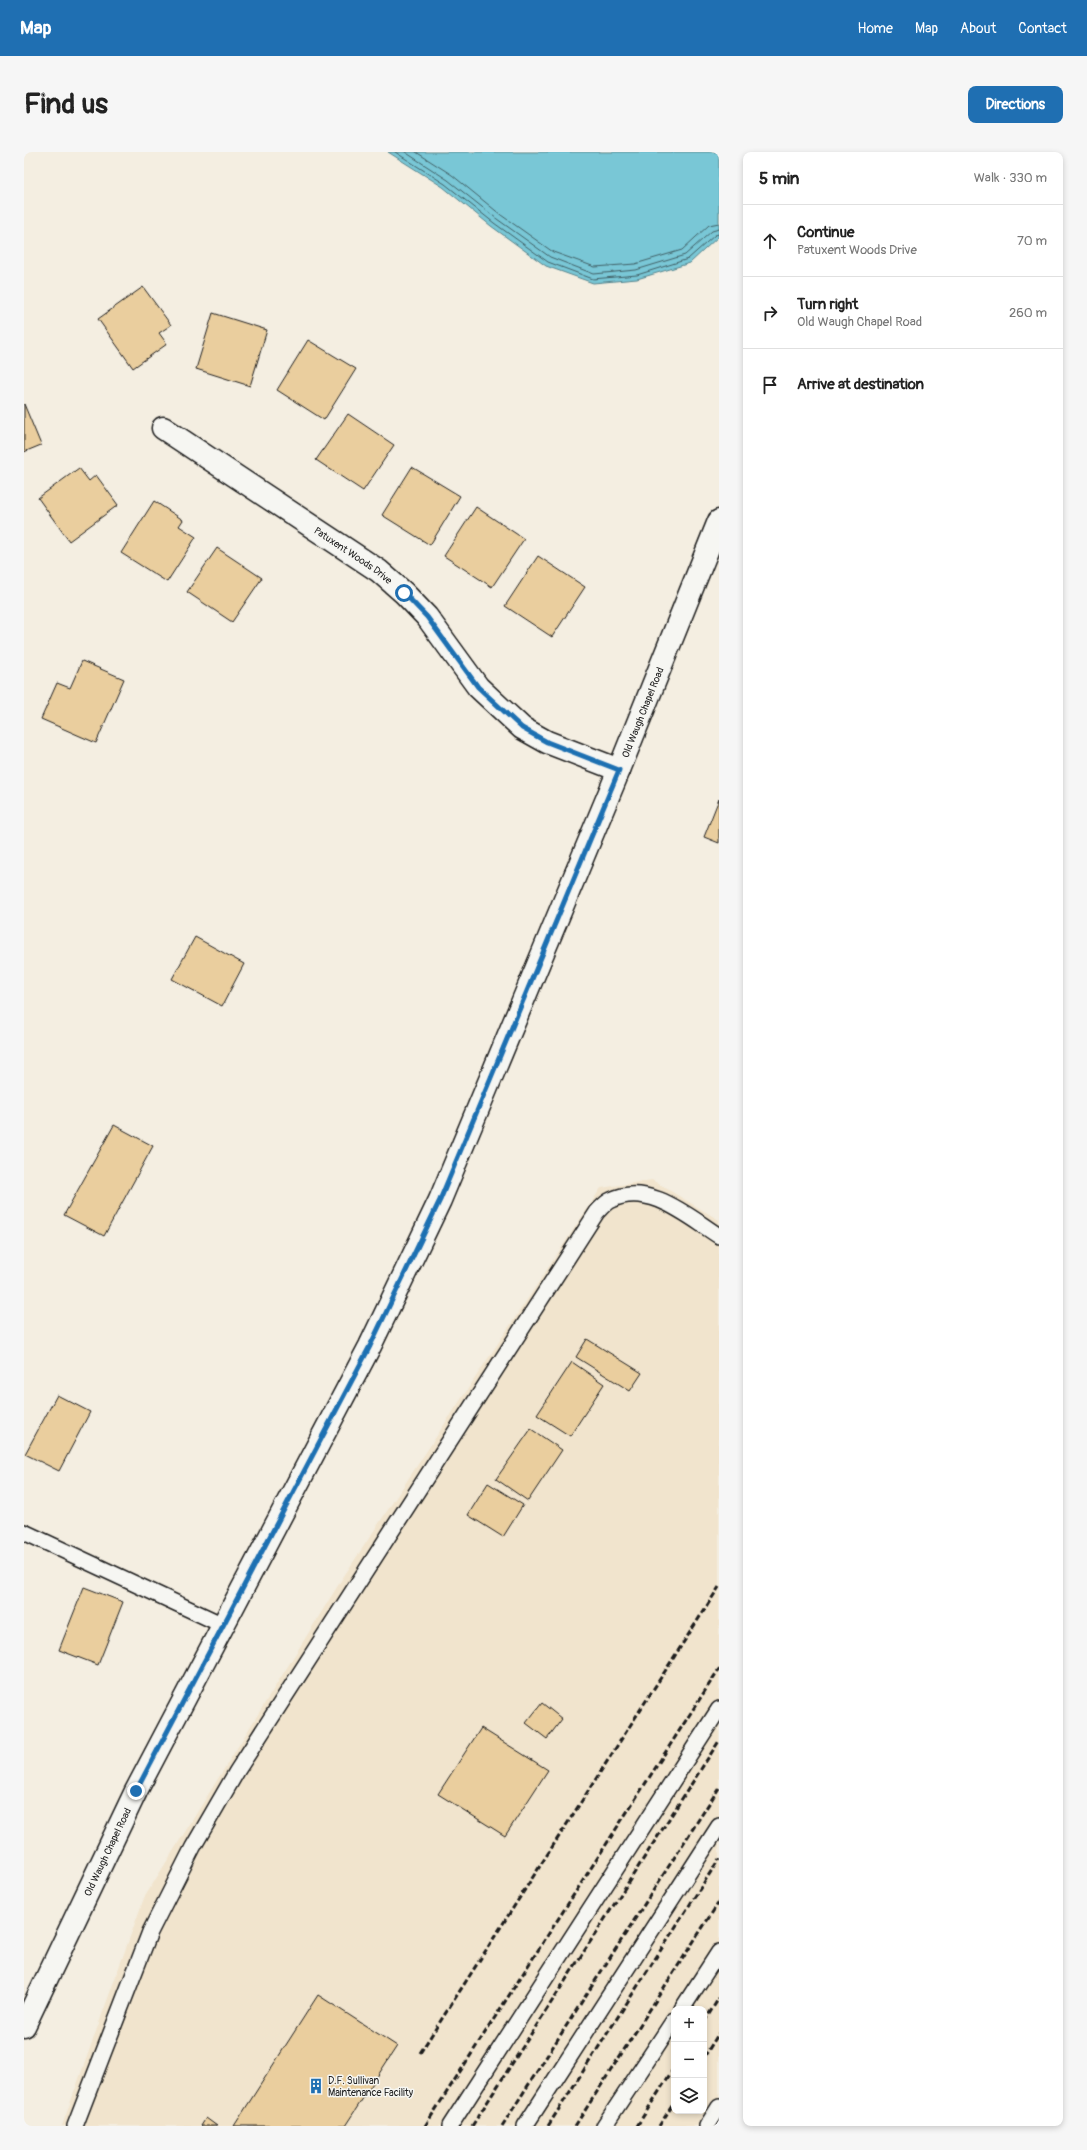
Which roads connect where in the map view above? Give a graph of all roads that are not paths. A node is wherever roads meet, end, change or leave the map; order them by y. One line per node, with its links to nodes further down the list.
1 (163, 428): 3 (street, Patuxent Woods Drive)
2 (719, 521): 3 (street, Old Waugh Chapel Road)
3 (619, 770): 6 (street, Old Waugh Chapel Road)
4 (719, 1236): 14 (lane)
5 (24, 1532): 6 (lane)
6 (223, 1625): 12 (street, Old Waugh Chapel Road)
7 (719, 1708): 15 (lane)
8 (719, 1826): 16 (lane)
9 (719, 1952): 10 (lane)
10 (684, 2006)
11 (671, 2025): 17 (lane)
12 (24, 2026)
13 (719, 2107): 18 (lane)
14 (75, 2126)
15 (450, 2126)
16 (526, 2126)
17 (604, 2126)
18 (707, 2126)

